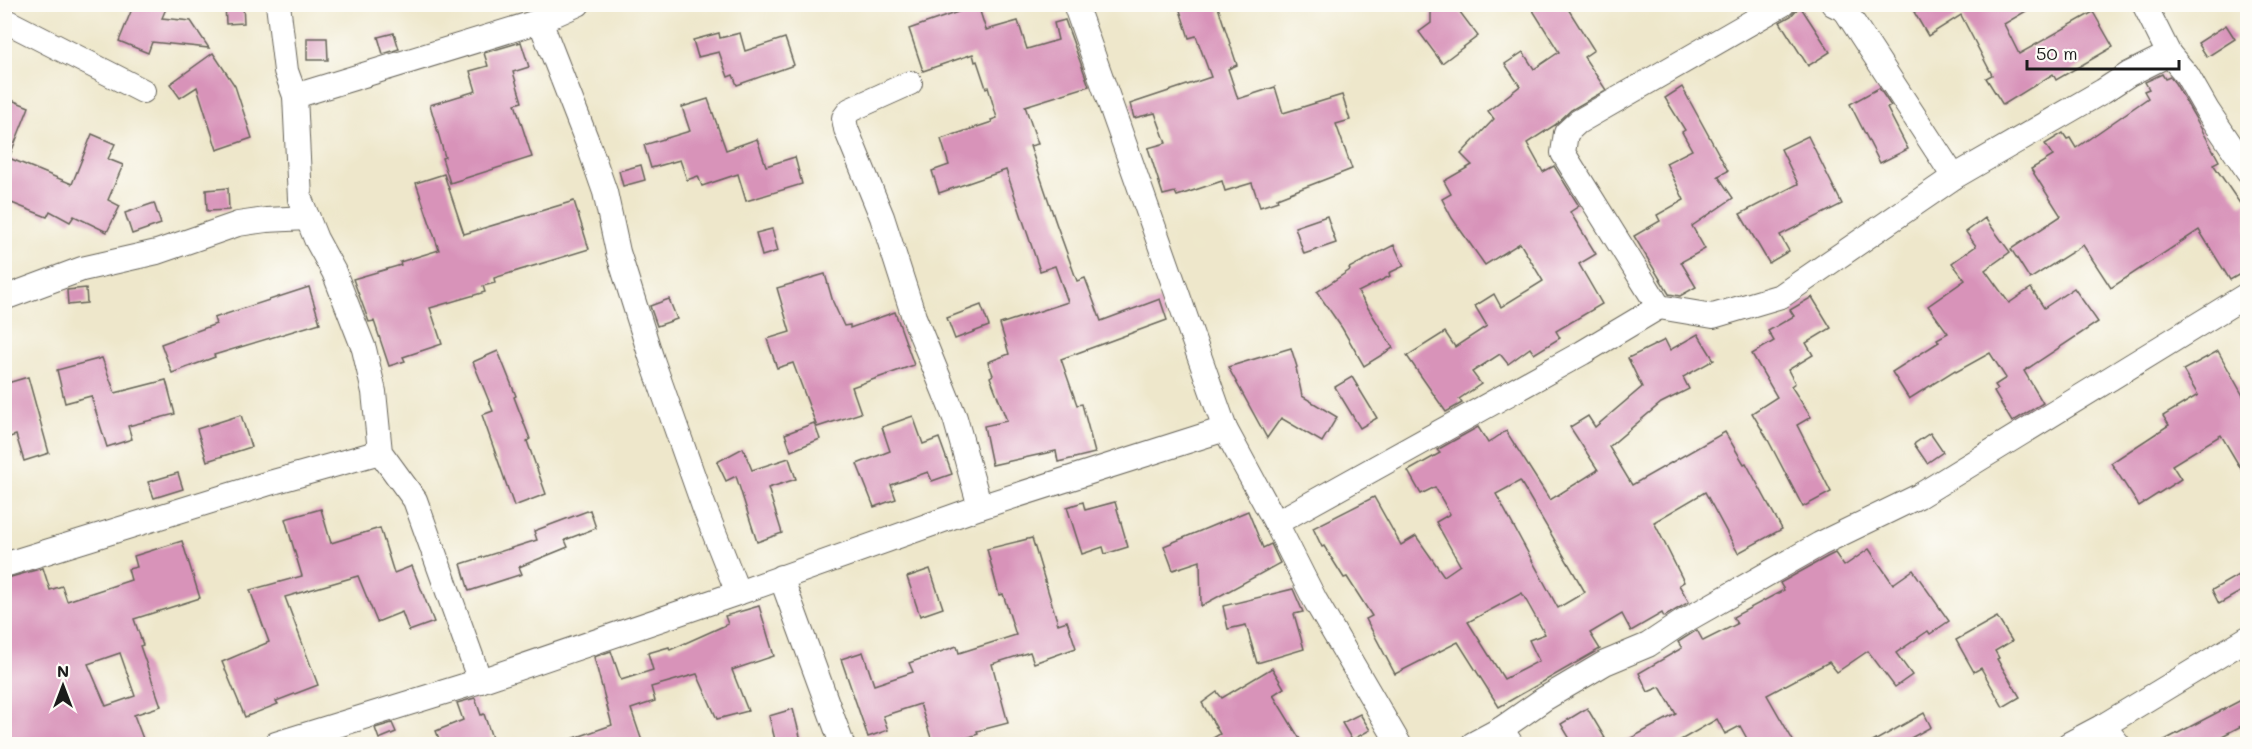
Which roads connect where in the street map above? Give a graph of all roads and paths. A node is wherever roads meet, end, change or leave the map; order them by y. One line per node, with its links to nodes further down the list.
1 (278, 4): 12 (street)
2 (578, 4): 8 (street)
3 (1075, 4): 19 (street)
4 (1783, 4): 18 (street)
5 (1833, 4): 14 (street)
6 (2144, 4): 9 (street)
7 (4, 20): 11 (street)
8 (540, 21): 12 (street); 25 (street)
9 (2169, 54): 13 (street); 14 (street)
10 (910, 83): 21 (street)
11 (143, 91)
12 (295, 96): 15 (street)
13 (2247, 171)
14 (1954, 177): 18 (street)
15 (308, 218): 17 (street); 20 (street)
16 (2247, 294): 29 (street)
17 (4, 298)
18 (1659, 307): 22 (street)
19 (1225, 429): 21 (street); 22 (street)
20 (380, 452): 23 (street); 27 (street)
21 (980, 507): 24 (street)
22 (1276, 523): 32 (street)
23 (4, 565)
24 (781, 577): 25 (street); 31 (street)
25 (738, 593): 27 (street)
26 (2247, 638): 28 (street)
27 (480, 681): 30 (street)
28 (2110, 735): 34 (street)
29 (1506, 736): 33 (street)
30 (276, 744)
31 (842, 744)
32 (1399, 744)
33 (1473, 744)
34 (2069, 744)

